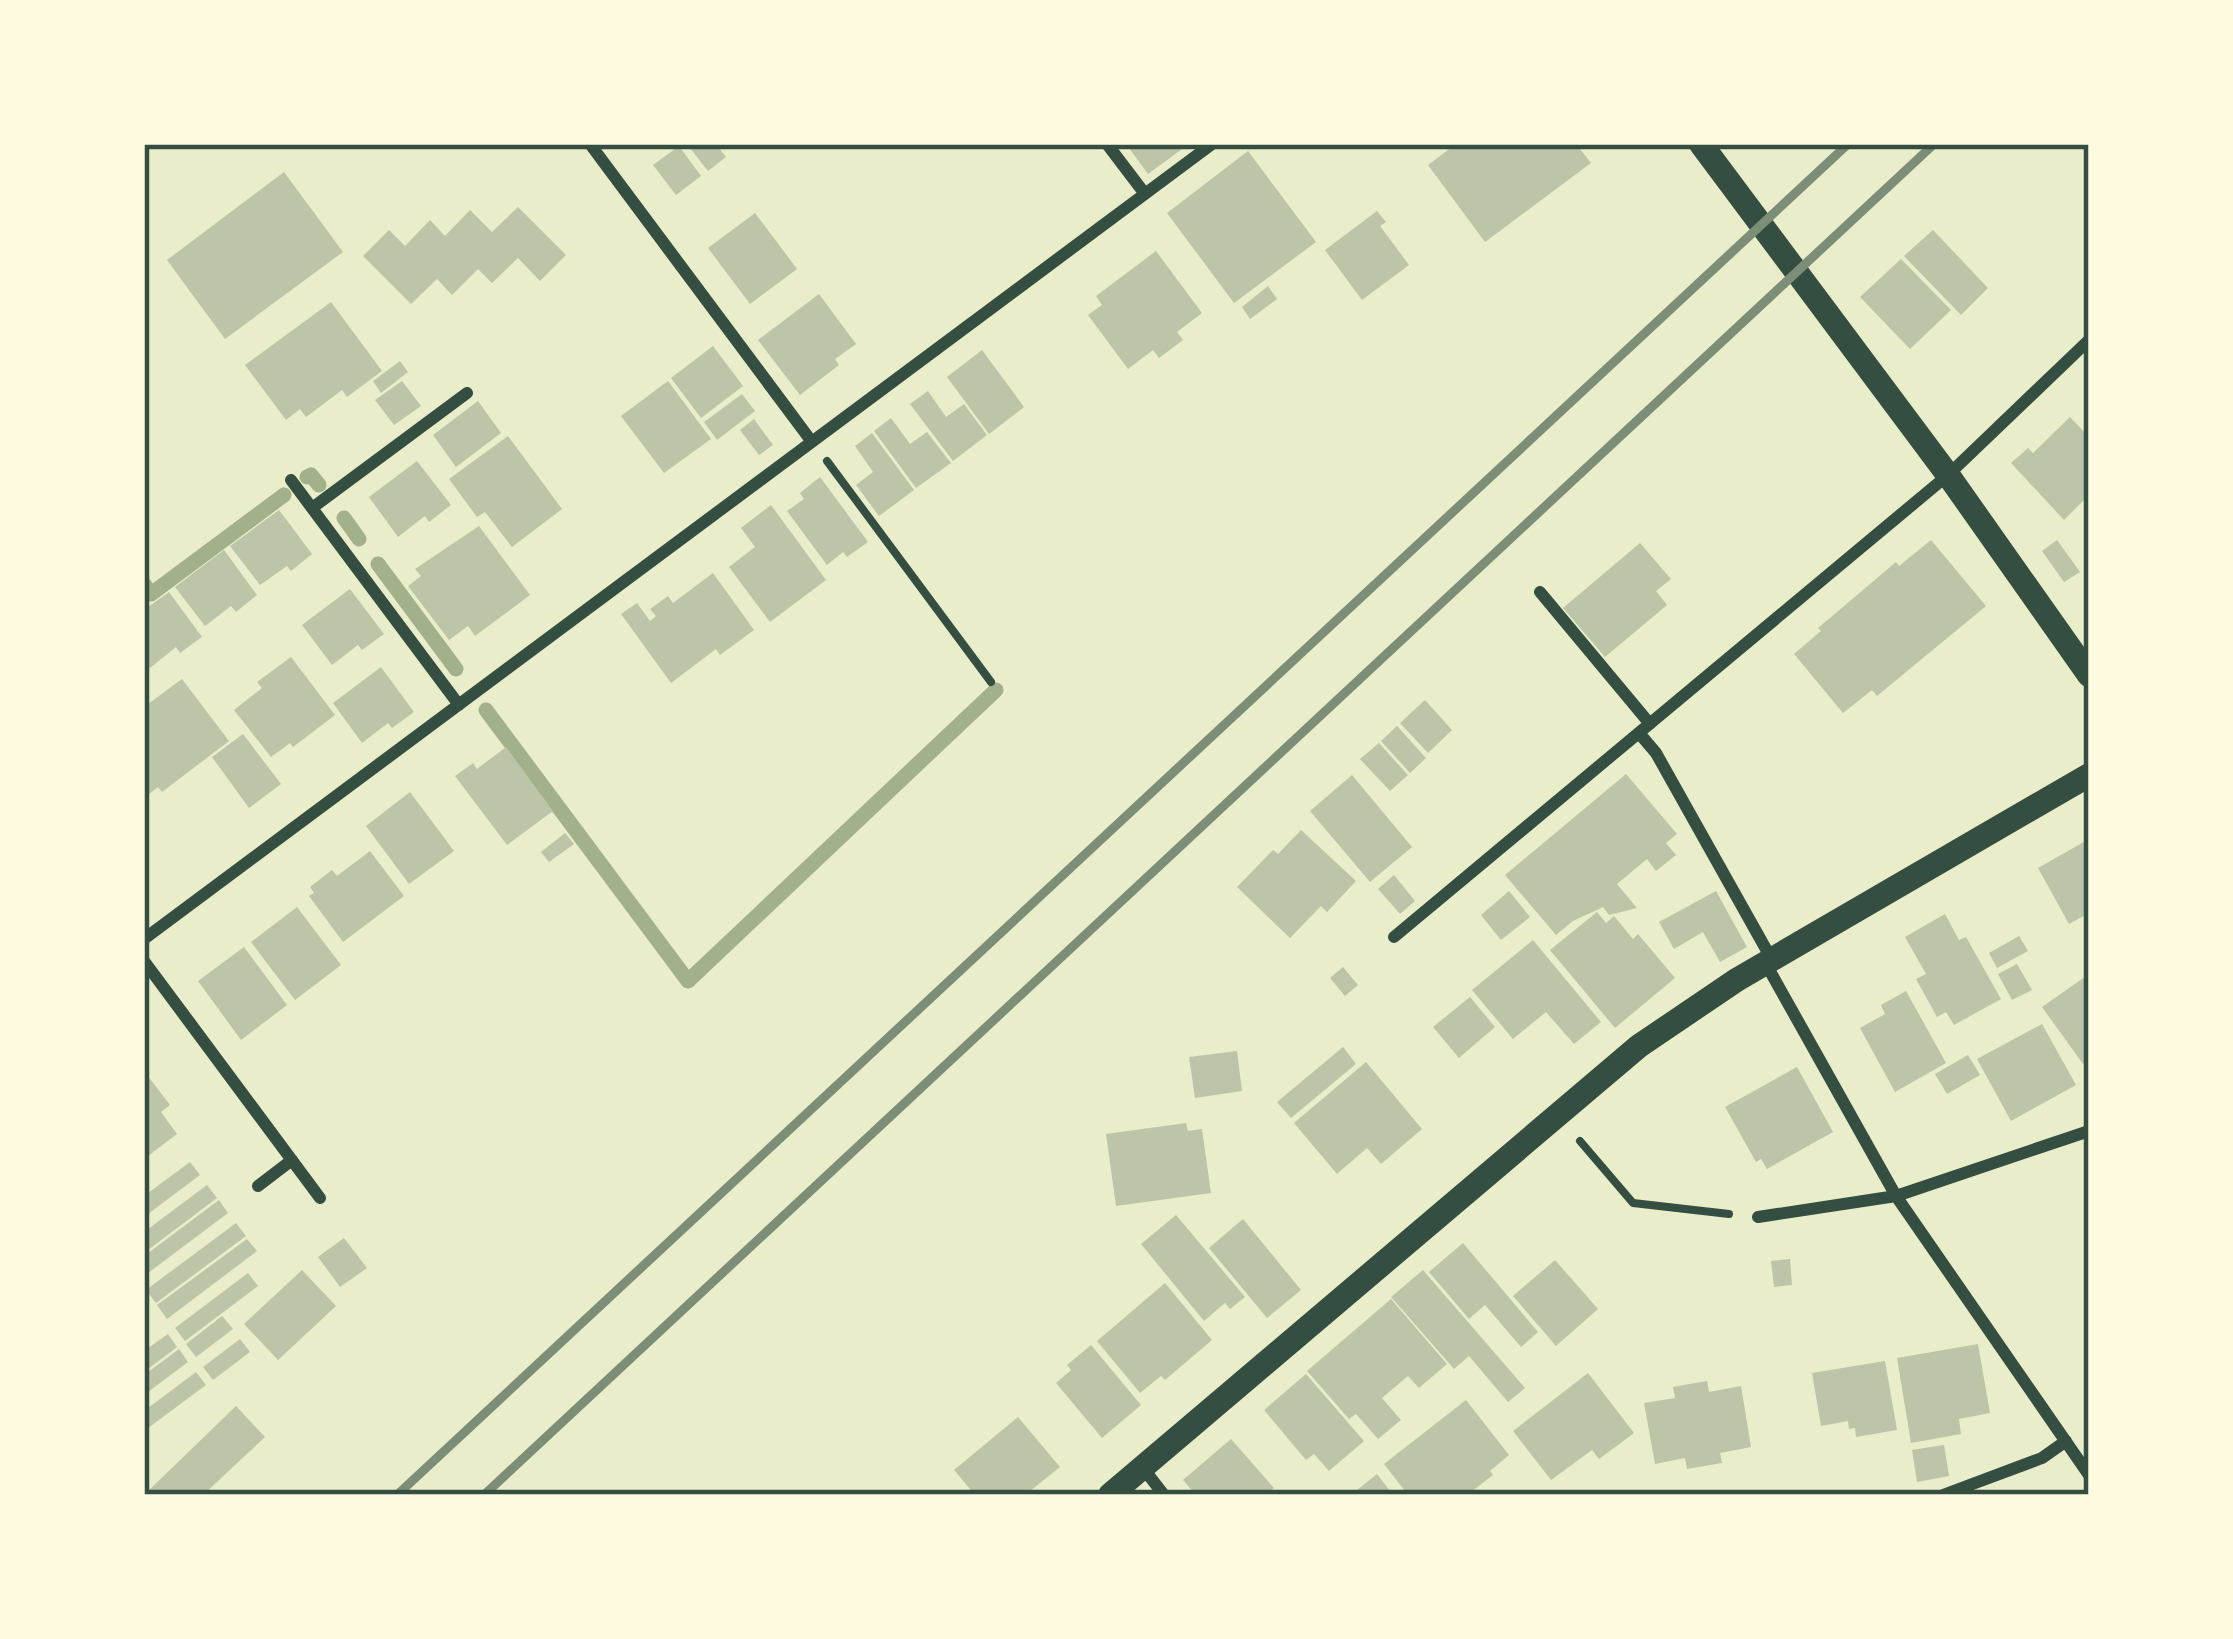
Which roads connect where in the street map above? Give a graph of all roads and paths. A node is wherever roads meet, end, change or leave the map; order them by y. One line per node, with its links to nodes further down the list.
1 (590, 144): 8 (street)
2 (1107, 144): 5 (street)
3 (1212, 144): 5 (street)
4 (1701, 144): 9 (main road)
5 (1144, 194): 8 (street)
6 (2089, 340): 9 (street)
7 (467, 393): 11 (street)
8 (812, 442): 14 (path); 15 (street)
9 (1948, 475): 13 (main road); 16 (street)
10 (291, 480): 11 (street)
11 (312, 508): 15 (street)
12 (1540, 592): 16 (street)
13 (2089, 675)
14 (991, 682)
15 (459, 705): 19 (street)
16 (1644, 729): 18 (street); 20 (street)
17 (2089, 775): 20 (main road)
18 (1394, 938)
19 (144, 939)
20 (1769, 961): 22 (main road); 26 (street)
21 (144, 962): 24 (street)
22 (1556, 1112): 28 (path); 30 (main road)
23 (2089, 1131): 26 (street)
24 (292, 1160): 25 (street); 27 (street)
25 (258, 1186)
26 (1896, 1196): 28 (street); 29 (street)
27 (320, 1198)
28 (1758, 1217)
29 (2066, 1441): 31 (street); 34 (street)
30 (1143, 1468): 32 (main road); 33 (street)
31 (2089, 1474)
32 (1110, 1495)
33 (1164, 1495)
34 (1943, 1495)

